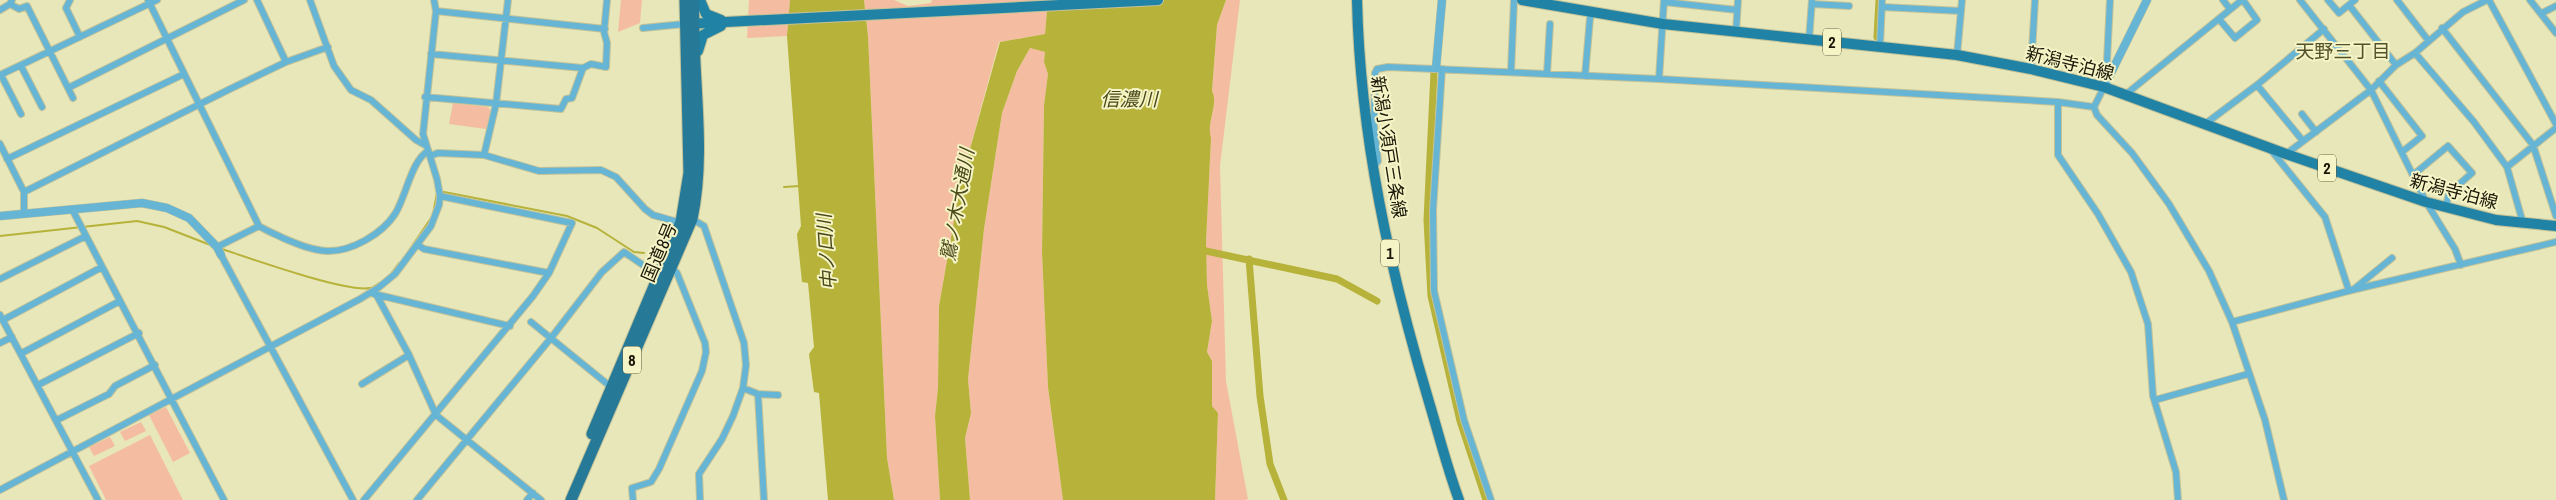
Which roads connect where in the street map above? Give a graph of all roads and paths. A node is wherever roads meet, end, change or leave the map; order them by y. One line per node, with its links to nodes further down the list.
1 (70, 0): 57 (street)
2 (157, 0): 32 (street)
3 (244, 0): 58 (street)
4 (257, 0): 68 (street)
5 (310, 0): 62 (street)
6 (434, 0): 40 (street)
7 (508, 0): 44 (street)
8 (607, 0): 53 (street)
9 (685, 0): 48 (highway, 国道8号 / 8)
10 (694, 0): 48 (highway, 国道8号 / 8)
11 (700, 0): 47 (main road)
12 (1158, 0): 47 (main road)
13 (1357, 0): 109 (main road, 新潟小須戸三条線 / 1)
14 (1442, 0): 73 (street)
15 (1514, 0): 75 (street)
16 (1522, 0): 50 (main road, 新潟寺泊線 / 2)
17 (1738, 0): 41 (street)
18 (1962, 0): 42 (street)
19 (2035, 0): 74 (street)
20 (2110, 0): 82 (street)
21 (2147, 0): 82 (street)
22 (2223, 0): 38 (street)
23 (2243, 0): 38 (street); 46 (street)
24 (2300, 0): 54 (street)
25 (2328, 0): 35 (street)
26 (2355, 0): 35 (street)
27 (2397, 0): 60 (street)
28 (2488, 0): 52 (street); 97 (street)
29 (2530, 0): 43 (street)
30 (1664, 1): 41 (street); 50 (street)
31 (11, 2): 39 (street); 63 (street)
32 (149, 2): 57 (street); 58 (street)
33 (1812, 2): 36 (street); 59 (street)
34 (1882, 4): 42 (street); 61 (street)
35 (2349, 5): 70 (street)
36 (1849, 6)
37 (2556, 6): 43 (street)
38 (2230, 9): 46 (street)
39 (0, 10)
40 (436, 10): 44 (street); 65 (street)
41 (1738, 10): 55 (street)
42 (1961, 11): 66 (street)
43 (2542, 13): 56 (street)
44 (506, 18): 53 (street); 67 (street)
45 (1590, 18): 79 (street)
46 (2219, 19): 86 (street)
47 (731, 22): 48 (main road); 69 (main road)
48 (688, 24): 51 (street); 69 (highway, 国道8号 / 8); 119 (highway, 国道8号 / 8)
49 (1550, 24): 77 (street)
50 (1663, 24): 55 (main road, 新潟寺泊線 / 2); 80 (street)
51 (643, 28)
52 (2442, 28): 60 (street); 101 (street)
53 (605, 29): 72 (street)
54 (2324, 29): 83 (street); 85 (street)
55 (1736, 32): 59 (main road, 新潟寺泊線 / 2)
56 (2556, 33)
57 (80, 36): 63 (street)
58 (168, 39): 76 (street); 84 (street)
59 (1809, 40): 61 (main road, 新潟寺泊線 / 2)
60 (2428, 40): 64 (street)
61 (1880, 46): 66 (main road, 新潟寺泊線 / 2)
62 (328, 47): 68 (street); 103 (street)
63 (49, 52): 71 (street); 84 (street)
64 (2415, 53): 70 (street); 108 (street)
65 (431, 54): 67 (street); 87 (street)
66 (1957, 55): 74 (main road, 新潟寺泊線 / 2)
67 (501, 61): 72 (street); 91 (street)
68 (286, 62): 90 (street)
69 (694, 63): 119 (highway, 国道8号 / 8)
70 (2396, 65): 81 (street)
71 (22, 66): 78 (street); 92 (street)
72 (583, 68): 91 (street)
73 (1439, 69): 75 (street); 109 (street); 177 (street)
74 (2031, 69): 82 (main road, 新潟寺泊線 / 2)
75 (1511, 72): 77 (street)
76 (184, 74): 90 (street); 107 (street)
77 (1547, 74): 79 (street)
78 (1, 75): 94 (street)
79 (1585, 76): 80 (street)
80 (1659, 79): 89 (street)
81 (2379, 81): 85 (street); 104 (street)
82 (2105, 84): 86 (main road, 新潟寺泊線 / 2); 93 (street)
83 (2257, 85): 96 (street); 99 (street)
84 (68, 88): 88 (street)
85 (2371, 90): 98 (street); 104 (street)
86 (2125, 95): 96 (main road, 新潟寺泊線 / 2)
87 (426, 97): 91 (street); 103 (street)
88 (73, 98)
89 (2058, 102): 93 (street); 157 (street)
90 (200, 104): 111 (street); 121 (street)
91 (496, 104): 106 (street)
92 (42, 107)
93 (2094, 107): 139 (street)
94 (21, 114)
95 (2302, 114): 98 (street)
96 (2205, 124): 102 (main road, 新潟寺泊線 / 2)
97 (2556, 126): 101 (street)
98 (2316, 132): 99 (street)
99 (2304, 141): 105 (street)
100 (0, 144): 107 (street)
101 (2533, 145): 108 (street); 118 (street)
102 (2270, 149): 105 (main road, 新潟寺泊線 / 2); 134 (street)
103 (428, 150): 106 (street); 112 (street); 121 (street)
104 (2402, 152): 110 (street)
105 (2286, 154): 113 (main road, 新潟寺泊線 / 2)
106 (484, 155): 119 (street)
107 (7, 159): 111 (street)
108 (2507, 167): 120 (street)
109 (1373, 168): 176 (main road, 新潟小須戸三条線 / 1)
110 (2413, 174): 113 (street); 114 (street)
111 (24, 192): 116 (street)
112 (440, 196): 125 (street); 131 (street)
113 (2426, 202): 114 (main road, 新潟寺泊線 / 2); 128 (street)
114 (2446, 207): 120 (main road, 新潟寺泊線 / 2)
115 (72, 210): 116 (street); 123 (street); 126 (street)
116 (24, 213): 117 (street)
117 (0, 216)
118 (2556, 216)
119 (686, 221): 130 (highway, 国道8号 / 8); 132 (highway, 国道8号 / 8); 153 (street)
120 (2523, 223): 122 (main road, 新潟寺泊線 / 2)
121 (260, 226): 126 (street)
122 (2556, 226)
123 (86, 236): 129 (street); 133 (street)
124 (2556, 242): 128 (street)
125 (418, 245): 131 (street); 135 (street)
126 (219, 251): 145 (street)
127 (2392, 258): 134 (street)
128 (2461, 264): 134 (street)
129 (102, 267): 136 (street); 137 (street)
130 (672, 268): 172 (highway, 国道8号 / 8); 173 (street)
131 (549, 273): 140 (street)
132 (659, 276): 143 (street); 152 (highway, 国道8号 / 8)
133 (0, 279)
134 (2350, 291): 139 (street)
135 (373, 293): 140 (street); 145 (street); 147 (street)
136 (120, 301): 141 (street); 146 (street)
137 (1, 317): 142 (street)
138 (530, 322): 143 (street)
139 (2232, 322): 149 (street)
140 (510, 326): 158 (street)
141 (139, 333): 148 (street); 151 (street)
142 (12, 336): 144 (street); 146 (street)
143 (551, 338): 152 (street); 160 (street)
144 (0, 343)
145 (268, 346): 156 (street); 166 (street)
146 (22, 353): 151 (street)
147 (409, 355): 150 (street); 158 (street)
148 (155, 365): 156 (street); 159 (street)
149 (2248, 374): 157 (street); 179 (street)
150 (362, 384)
151 (38, 385): 159 (street)
152 (611, 387): 171 (highway, 国道8号 / 8)
153 (743, 388): 154 (street); 174 (street)
154 (758, 394): 155 (street); 175 (street)
155 (778, 396)
156 (172, 400): 161 (street); 165 (street)
157 (2155, 400): 178 (street)
158 (436, 415): 160 (street); 167 (street)
159 (57, 420): 161 (street)
160 (466, 440): 163 (street); 168 (street)
161 (73, 452): 162 (street); 164 (street)
162 (0, 490)
163 (533, 493): 169 (street); 170 (street)
164 (98, 500)
165 (224, 500)
166 (353, 500)
167 (364, 500)
168 (417, 500)
169 (528, 500)
170 (541, 500)
171 (564, 500)
172 (571, 500)
173 (633, 500)
174 (700, 500)
175 (764, 500)
176 (1459, 500)
177 (1490, 500)
178 (2178, 500)
179 (2284, 500)

